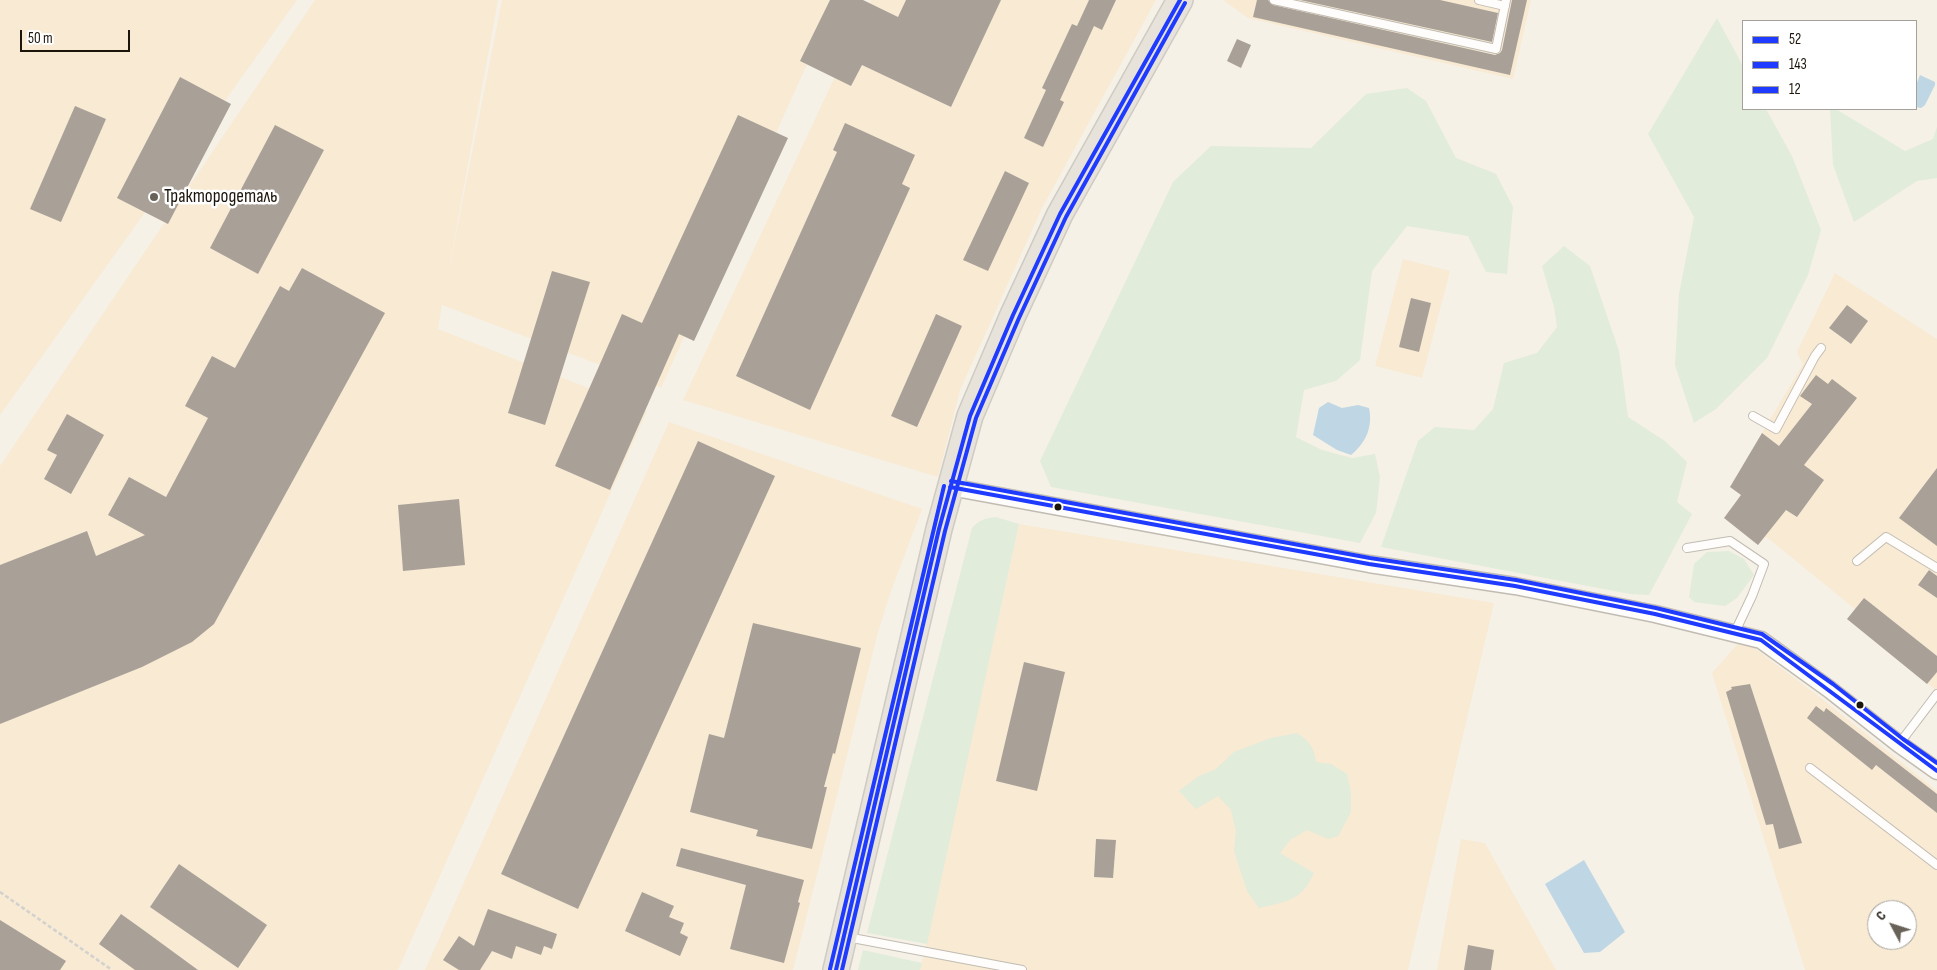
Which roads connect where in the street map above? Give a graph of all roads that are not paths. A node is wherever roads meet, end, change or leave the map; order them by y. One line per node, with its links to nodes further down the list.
1 (1180, 0): 7 (main road)
2 (1274, 0): 4 (lane)
3 (1479, 0): 4 (lane)
4 (1505, 3)
5 (1821, 348): 6 (lane)
6 (1752, 416)
7 (950, 488): 11 (street); 17 (main road)
8 (1687, 548): 11 (lane)
9 (1857, 561): 10 (lane)
10 (1937, 568)
11 (1734, 634): 13 (street)
12 (1937, 694): 13 (lane)
13 (1899, 744): 15 (street)
14 (1810, 768): 16 (lane)
15 (1937, 771)
16 (1937, 865)
17 (845, 936): 18 (main road); 19 (lane)
18 (836, 970)
19 (1022, 970)

